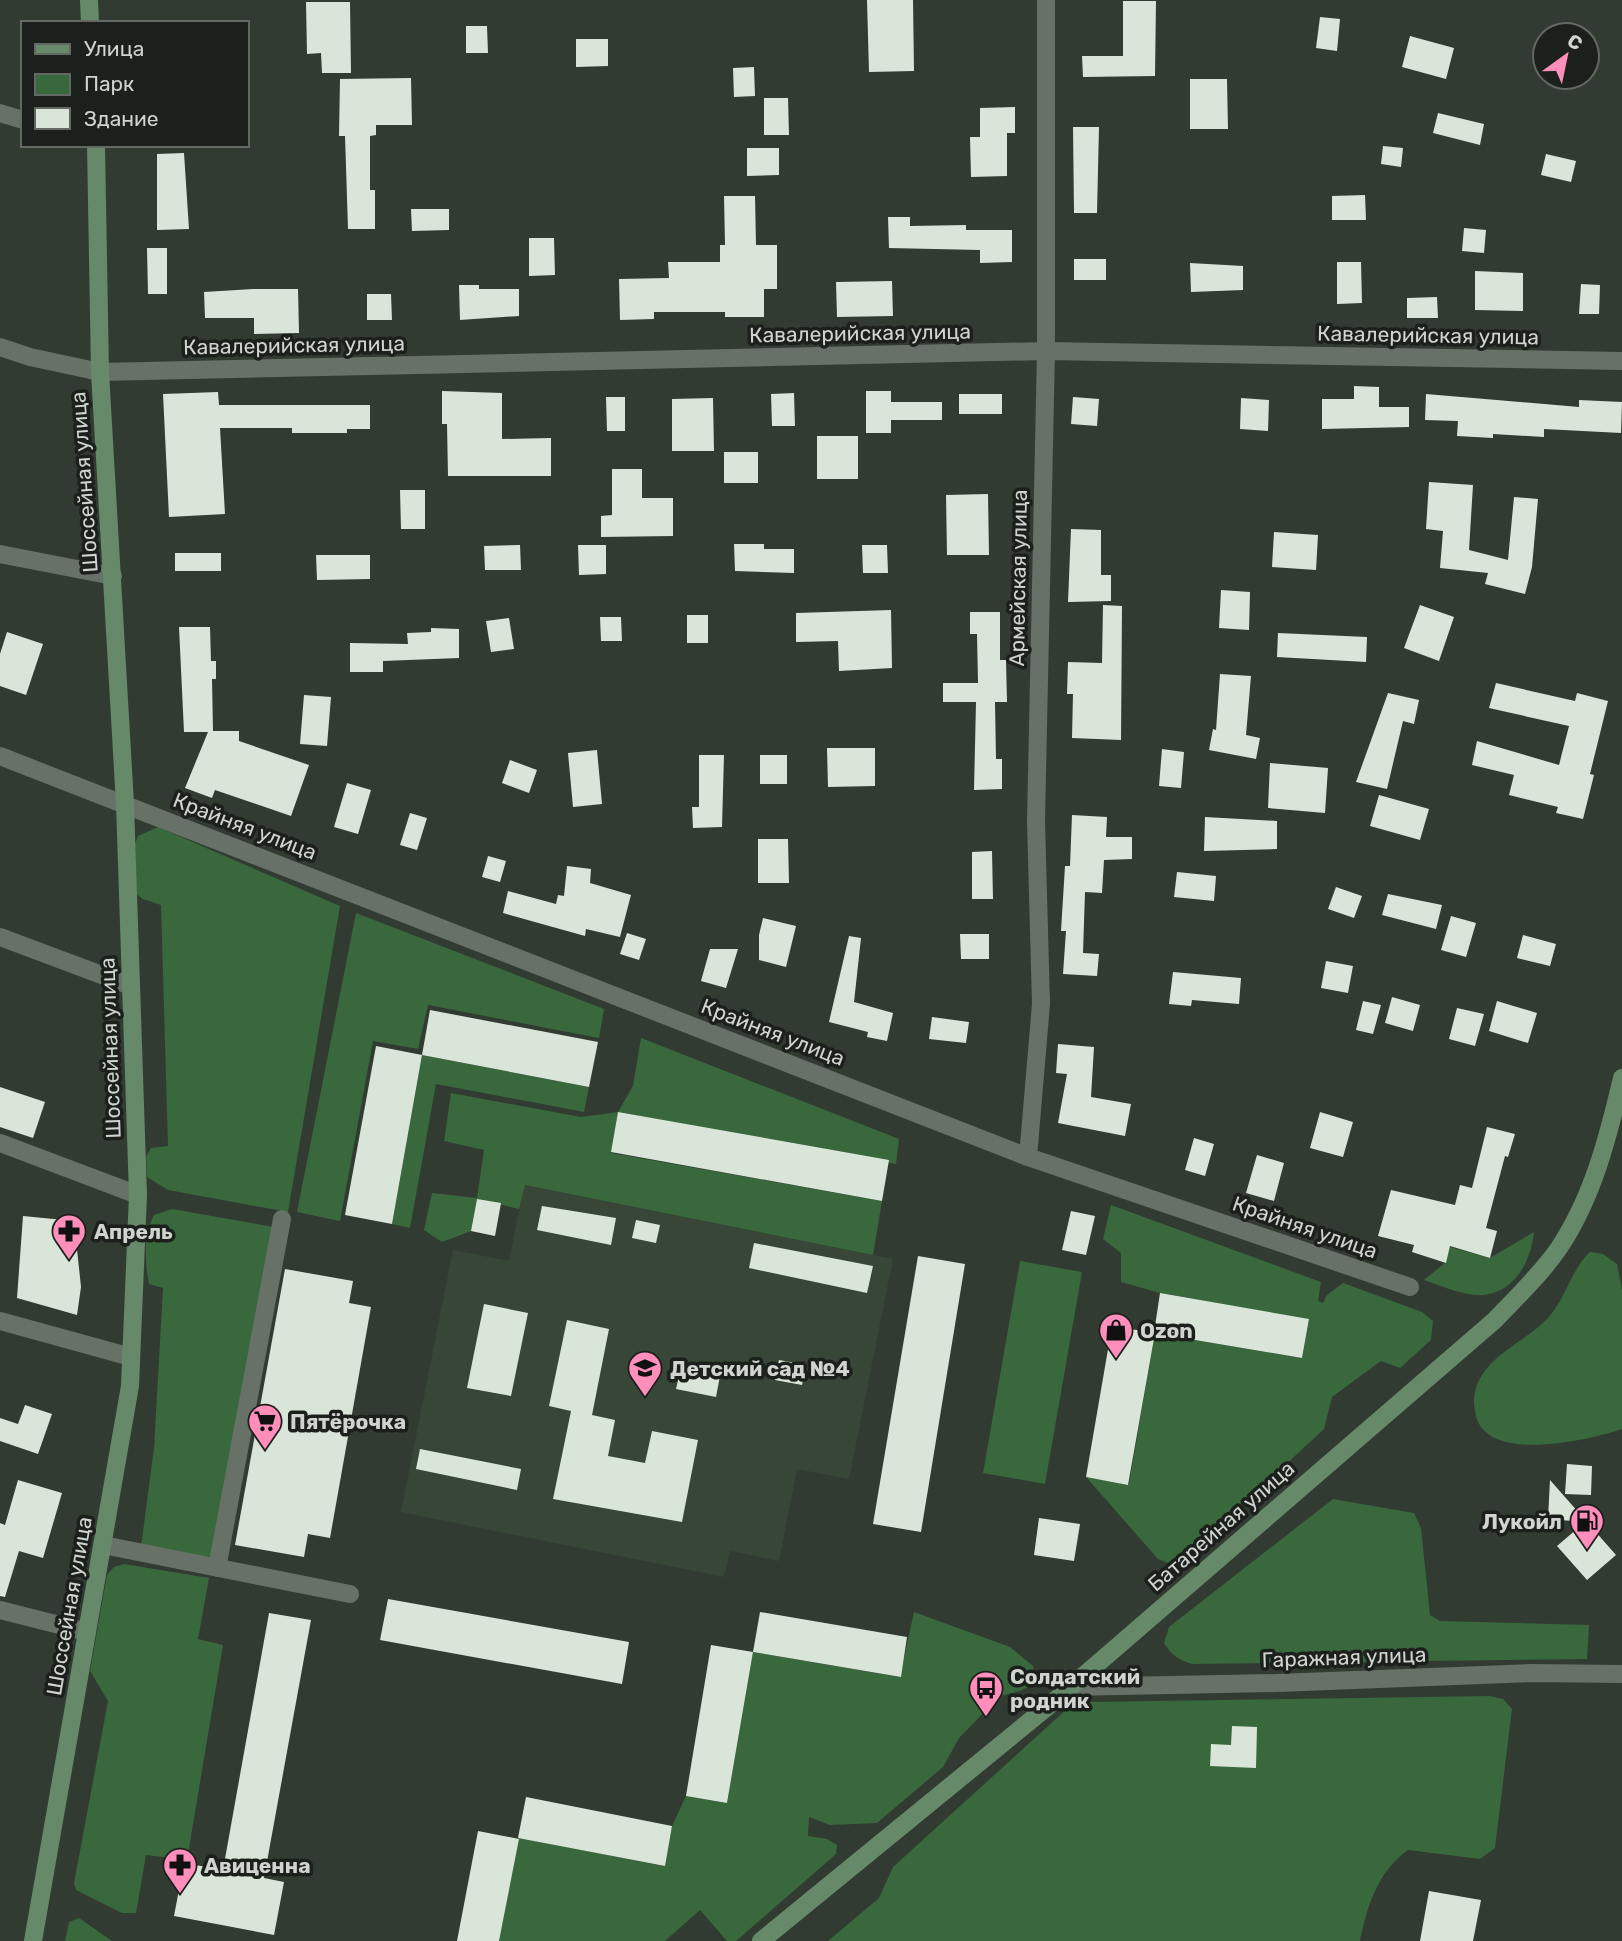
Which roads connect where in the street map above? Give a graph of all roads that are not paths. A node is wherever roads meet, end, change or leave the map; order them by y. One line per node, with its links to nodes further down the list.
1 (89, 0): 3 (main road)
2 (1046, 0): 8 (street, Армейская улица)
3 (90, 21)
4 (0, 113): 5 (street)
5 (21, 119)
6 (96, 147): 10 (main road, Шоссейная улица)
7 (0, 347): 10 (street, Кавалерийская улица)
8 (1046, 351): 9 (street, Кавалерийская улица); 10 (street, Кавалерийская улица); 19 (street, Армейская улица)
9 (1622, 361)
10 (100, 372): 12 (main road, Шоссейная улица)
11 (0, 554): 12 (street)
12 (113, 576): 14 (main road, Шоссейная улица)
13 (0, 756): 14 (street, Крайняя улица)
14 (125, 804): 16 (main road, Шоссейная улица); 19 (street, Крайняя улица)
15 (0, 937): 16 (street)
16 (131, 986): 20 (main road, Шоссейная улица)
17 (1622, 1078): 31 (main road, Батарейная улица)
18 (0, 1143): 20 (street)
19 (1028, 1157): 22 (street, Крайняя улица)
20 (138, 1195): 24 (main road, Шоссейная улица)
21 (282, 1219): 26 (street)
22 (1410, 1287)
23 (0, 1321): 24 (street)
24 (131, 1357): 25 (main road, Шоссейная улица)
25 (103, 1545): 26 (street); 29 (main road, Шоссейная улица)
26 (216, 1568): 27 (street)
27 (350, 1594)
28 (0, 1610): 29 (street)
29 (87, 1632): 32 (main road, Шоссейная улица)
30 (1622, 1674): 31 (street, Гаражная улица)
31 (1069, 1687): 33 (main road, Батарейная улица)
32 (33, 1941)
33 (761, 1941)

